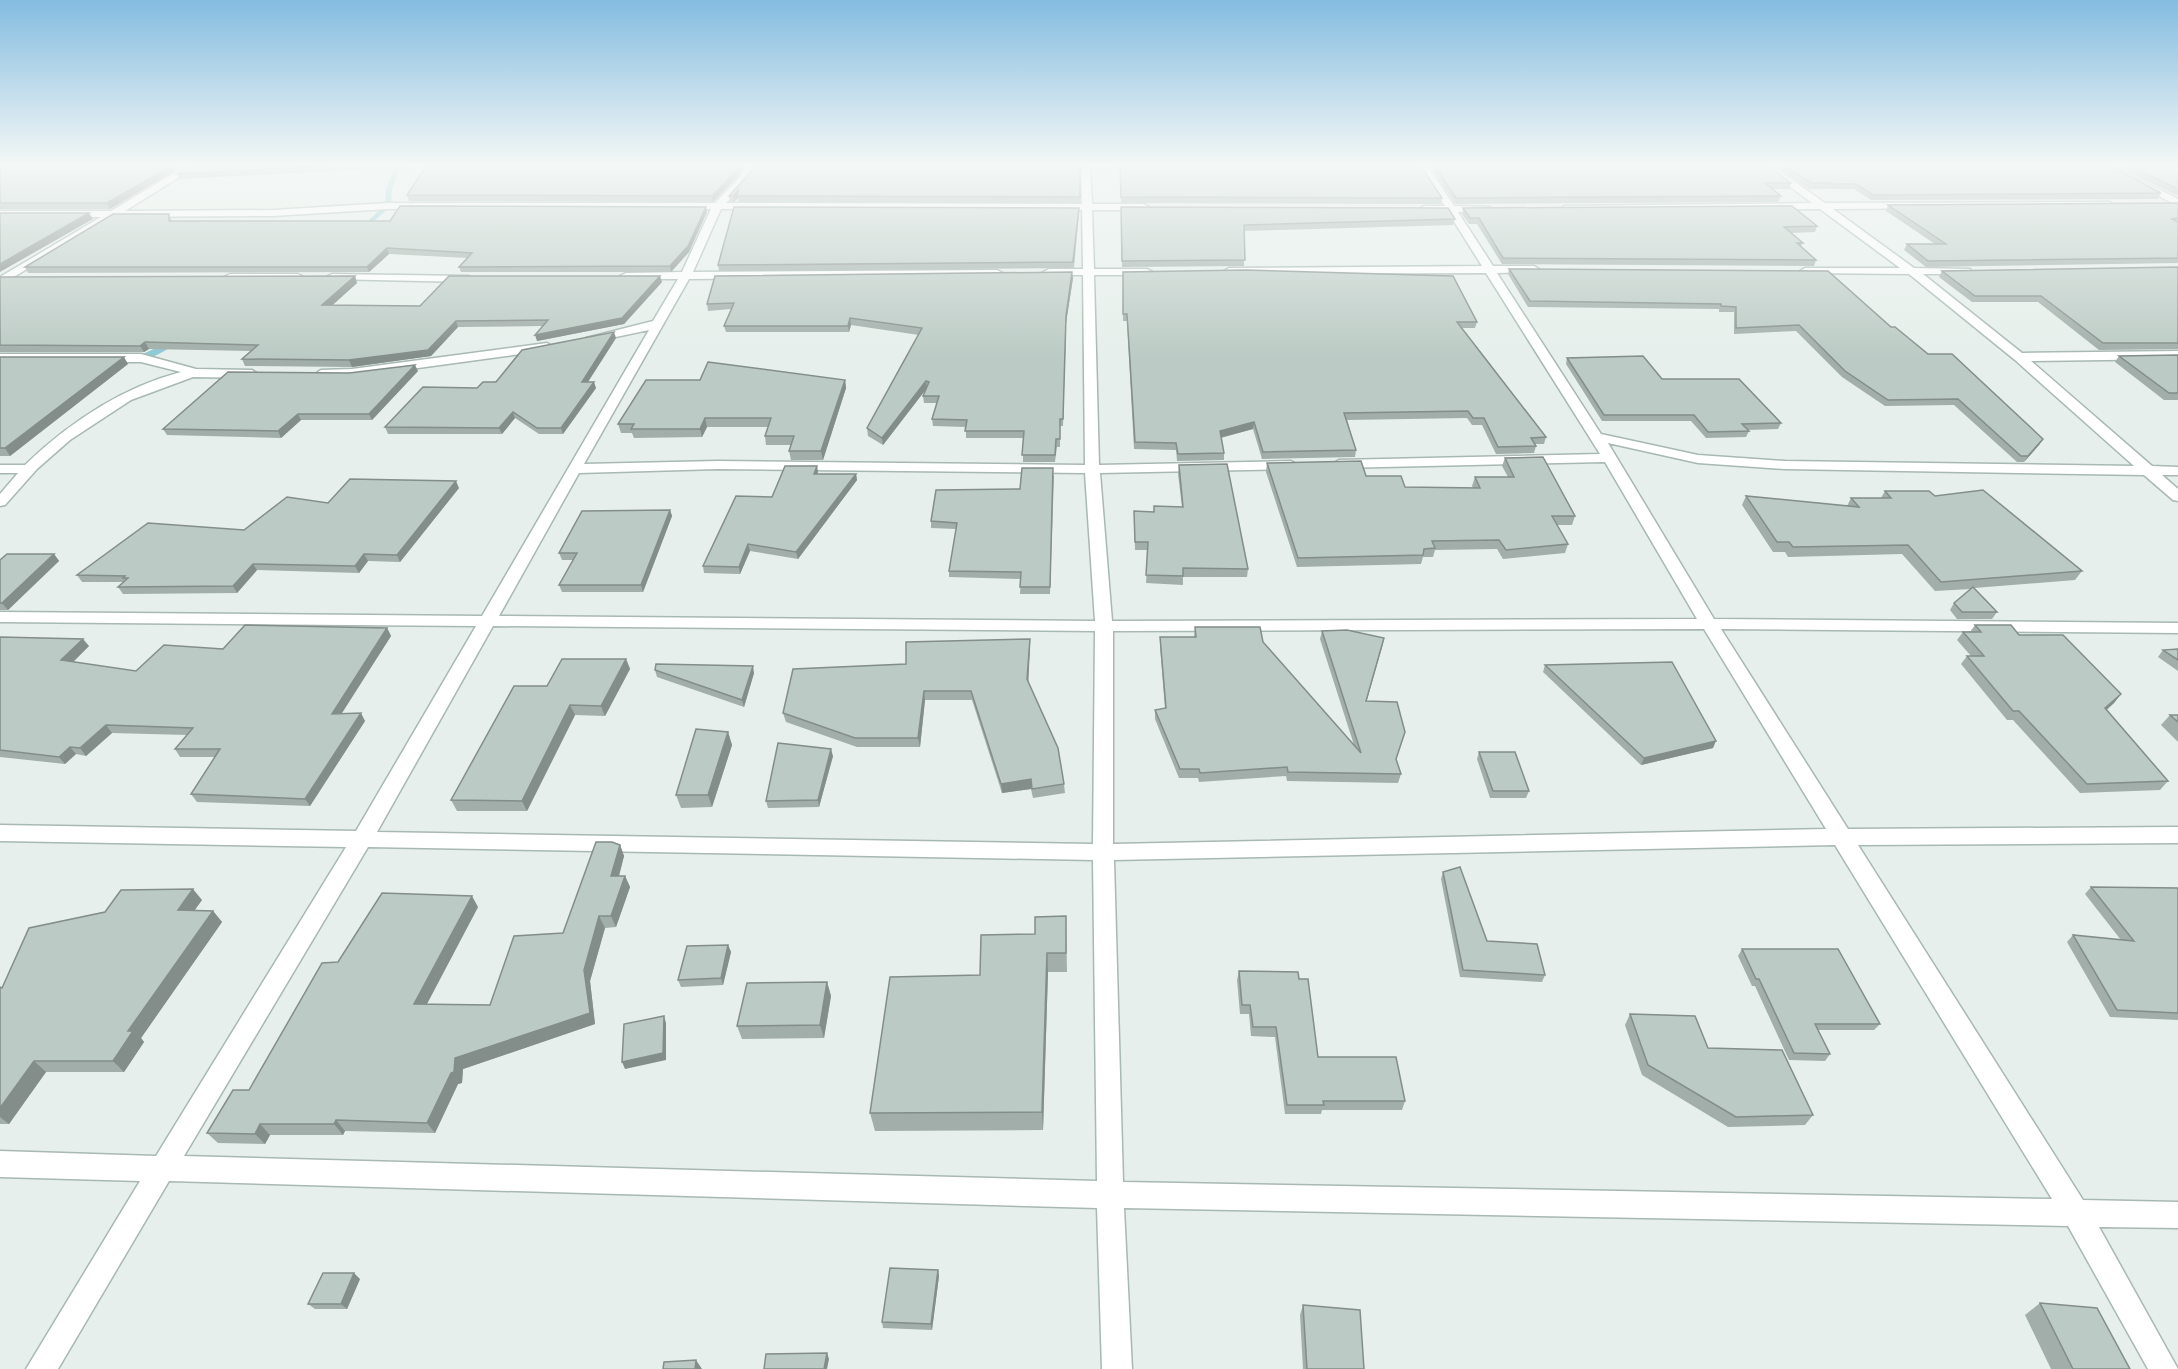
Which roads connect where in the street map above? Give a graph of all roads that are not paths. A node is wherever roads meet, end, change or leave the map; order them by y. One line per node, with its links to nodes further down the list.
1 (85, 230): 20 (street)
2 (707, 230): 16 (street)
3 (1089, 230): 12 (street)
4 (1463, 230): 6 (street)
5 (1856, 230): 14 (street)
6 (1488, 269): 7 (street); 8 (street); 31 (street)
7 (1547, 269)
8 (1219, 271)
9 (1795, 271): 14 (street)
10 (1982, 271): 14 (street)
11 (1042, 272): 12 (street)
12 (1090, 272): 13 (street); 38 (street)
13 (1160, 272)
14 (1913, 272): 26 (street)
15 (1007, 273): 16 (street)
16 (686, 275): 17 (street); 22 (street)
17 (617, 276)
18 (222, 277): 21 (street)
19 (30, 278): 20 (street)
20 (2, 279)
21 (480, 279)
22 (658, 324): 23 (street); 37 (street)
23 (579, 341)
24 (555, 345): 30 (street)
25 (2178, 355): 26 (street)
26 (2019, 357): 39 (street)
27 (0, 358): 28 (street)
28 (194, 372): 29 (street); 36 (street)
29 (266, 374)
30 (310, 374)
31 (1597, 437): 32 (street); 39 (street)
32 (1610, 458): 33 (street); 45 (street)
33 (1325, 464)
34 (1302, 465): 38 (street)
35 (0, 469): 36 (street)
36 (30, 469): 42 (street)
37 (574, 469): 38 (street); 44 (street)
38 (1092, 469): 46 (street)
39 (2146, 471): 40 (street); 41 (street)
40 (2178, 471)
41 (2178, 497)
42 (0, 502)
43 (0, 617): 44 (street)
44 (488, 619): 46 (street); 51 (street)
45 (1709, 624): 46 (street); 47 (street); 50 (street)
46 (1104, 626): 52 (street)
47 (2178, 628)
48 (0, 832): 51 (street)
49 (2178, 834): 50 (street)
50 (1841, 837): 52 (street); 56 (street)
51 (362, 839): 52 (street); 54 (street)
52 (1103, 852): 55 (street)
53 (0, 1164): 54 (street)
54 (162, 1170): 55 (street); 58 (street)
55 (1110, 1195): 56 (street); 59 (street)
56 (2075, 1212): 57 (street); 60 (street)
57 (2178, 1215)
58 (41, 1369)
59 (1117, 1369)
60 (2164, 1369)

